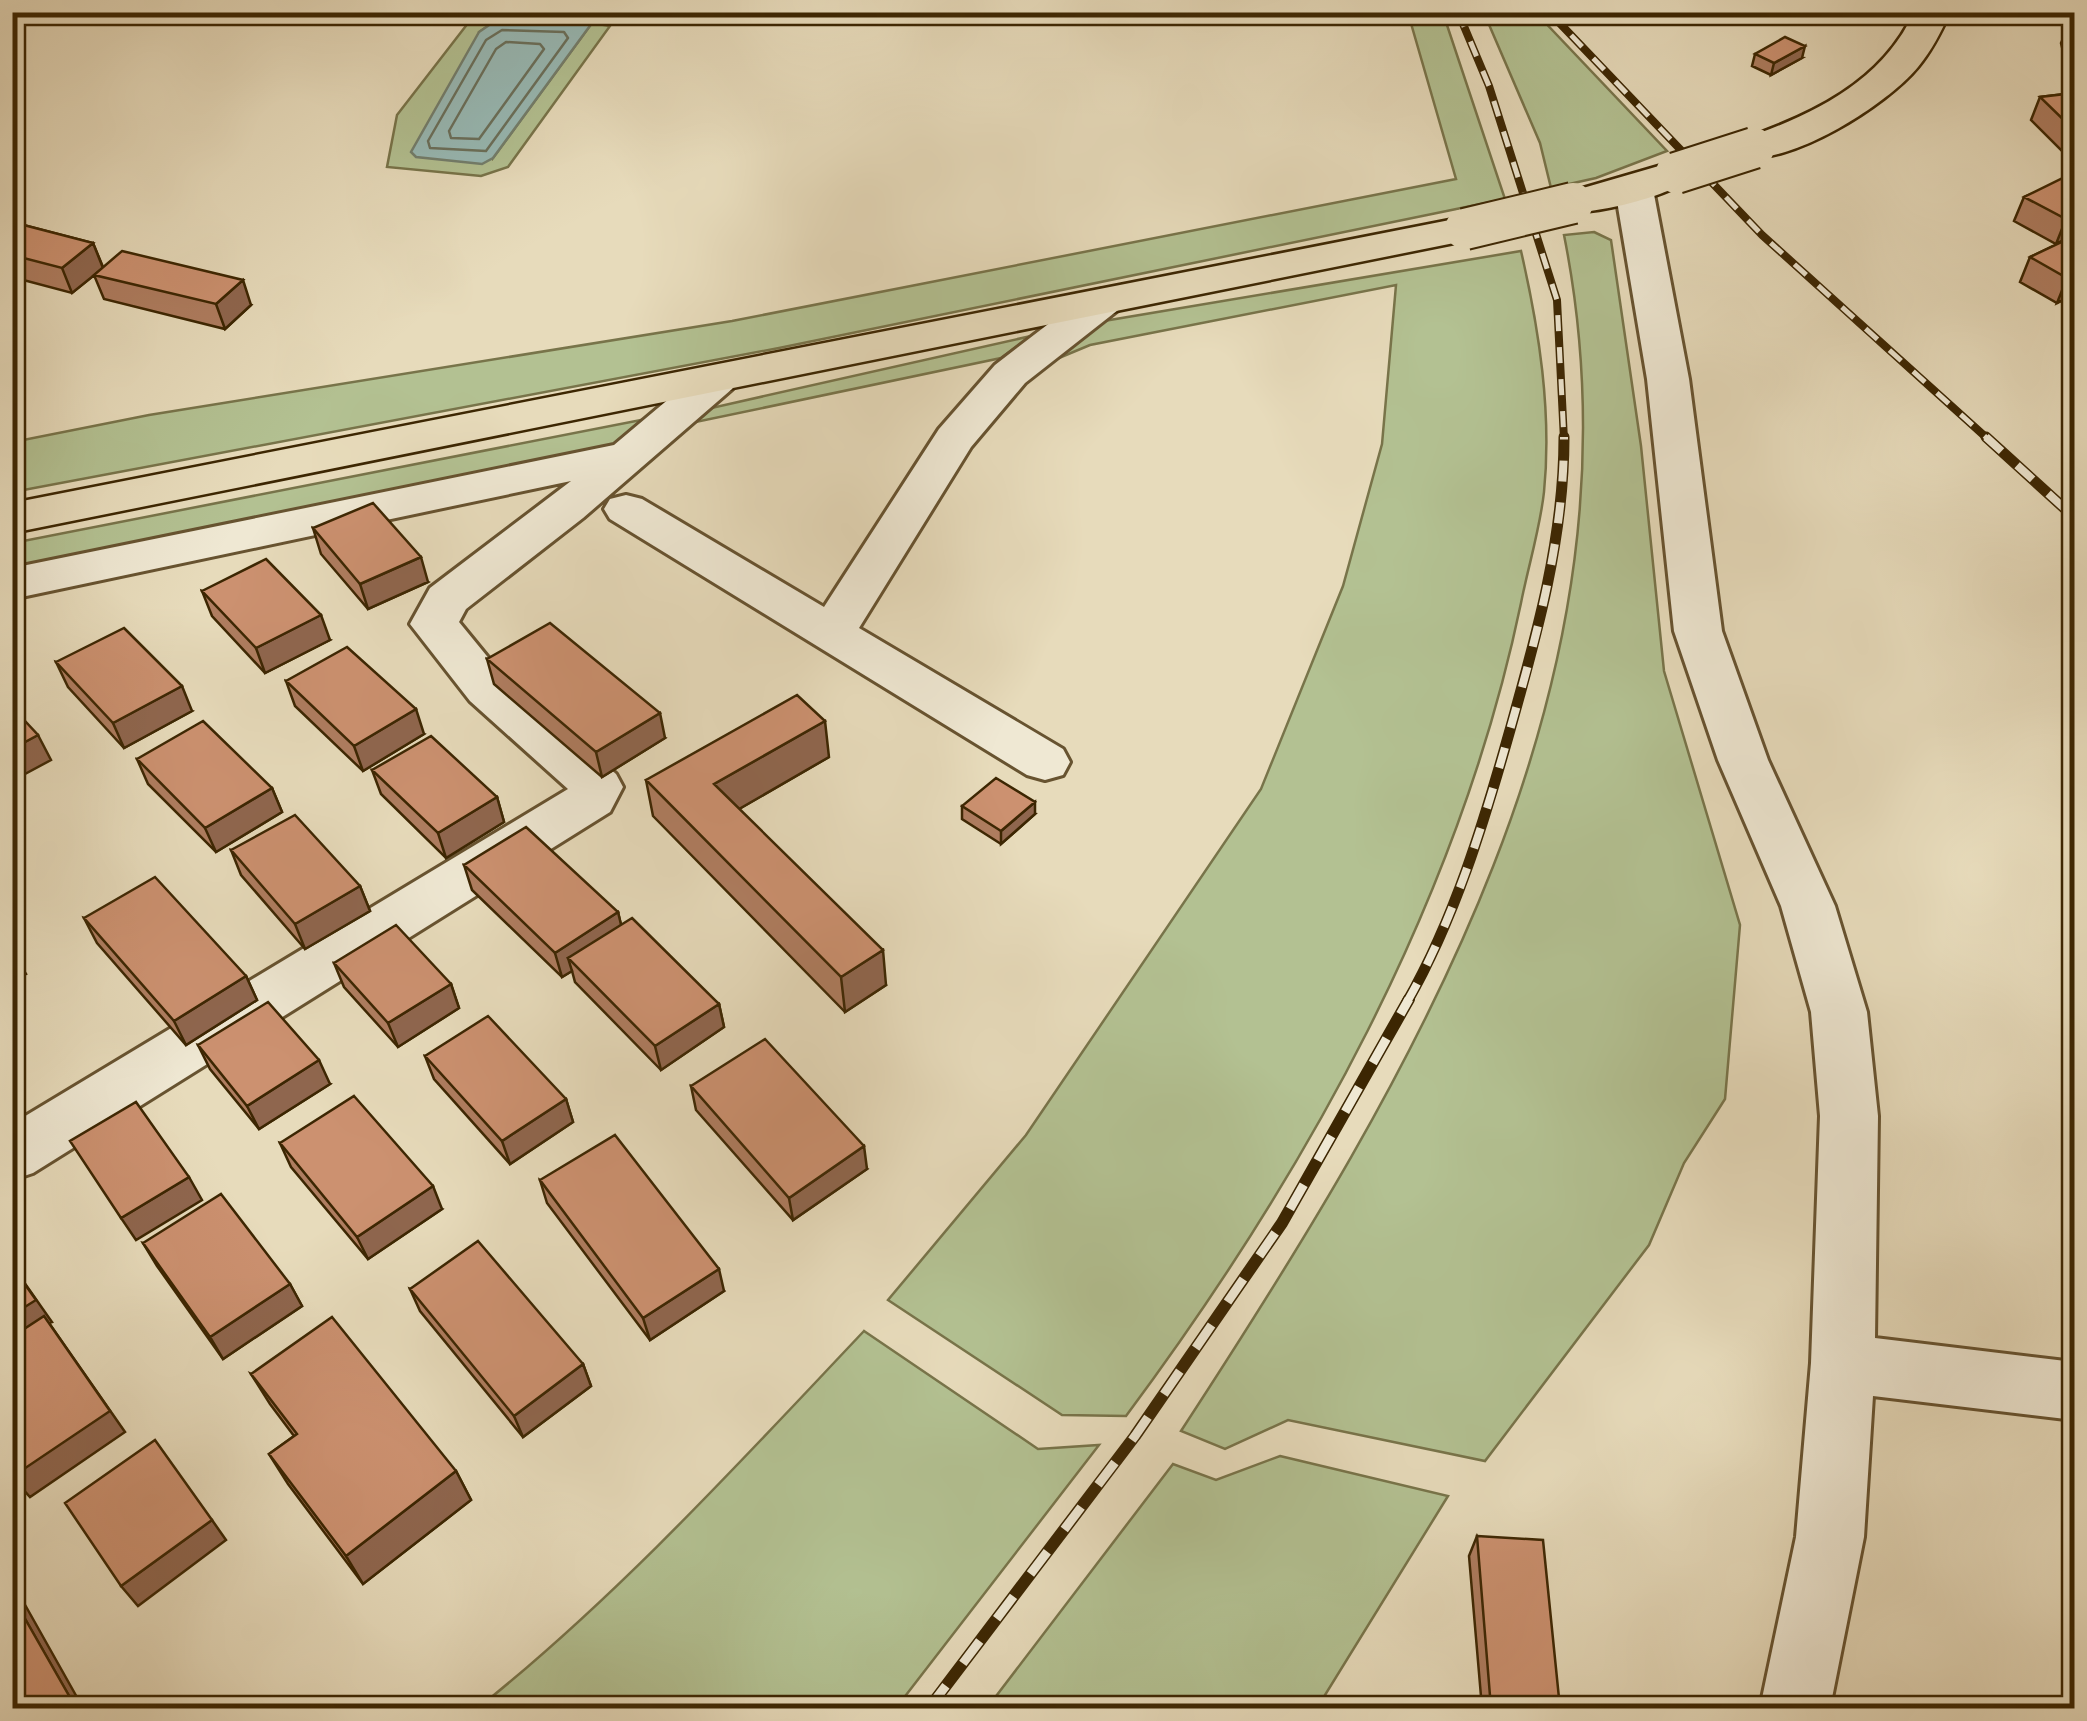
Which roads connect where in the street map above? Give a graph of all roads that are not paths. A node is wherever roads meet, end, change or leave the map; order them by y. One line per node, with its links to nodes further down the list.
1 (1932, 12): 2 (main road, bridge)
2 (1655, 181): 3 (main road, bridge); 12 (street)
3 (1104, 300): 4 (main road); 9 (street)
4 (717, 380): 5 (street); 7 (main road)
5 (622, 457): 8 (street); 11 (street)
6 (626, 509): 9 (street)
7 (12, 518)
8 (12, 584)
9 (832, 632): 10 (street)
10 (1045, 762)
11 (12, 1155)
12 (1843, 1363): 13 (street); 14 (street)
13 (2074, 1391)
14 (1795, 1708)

